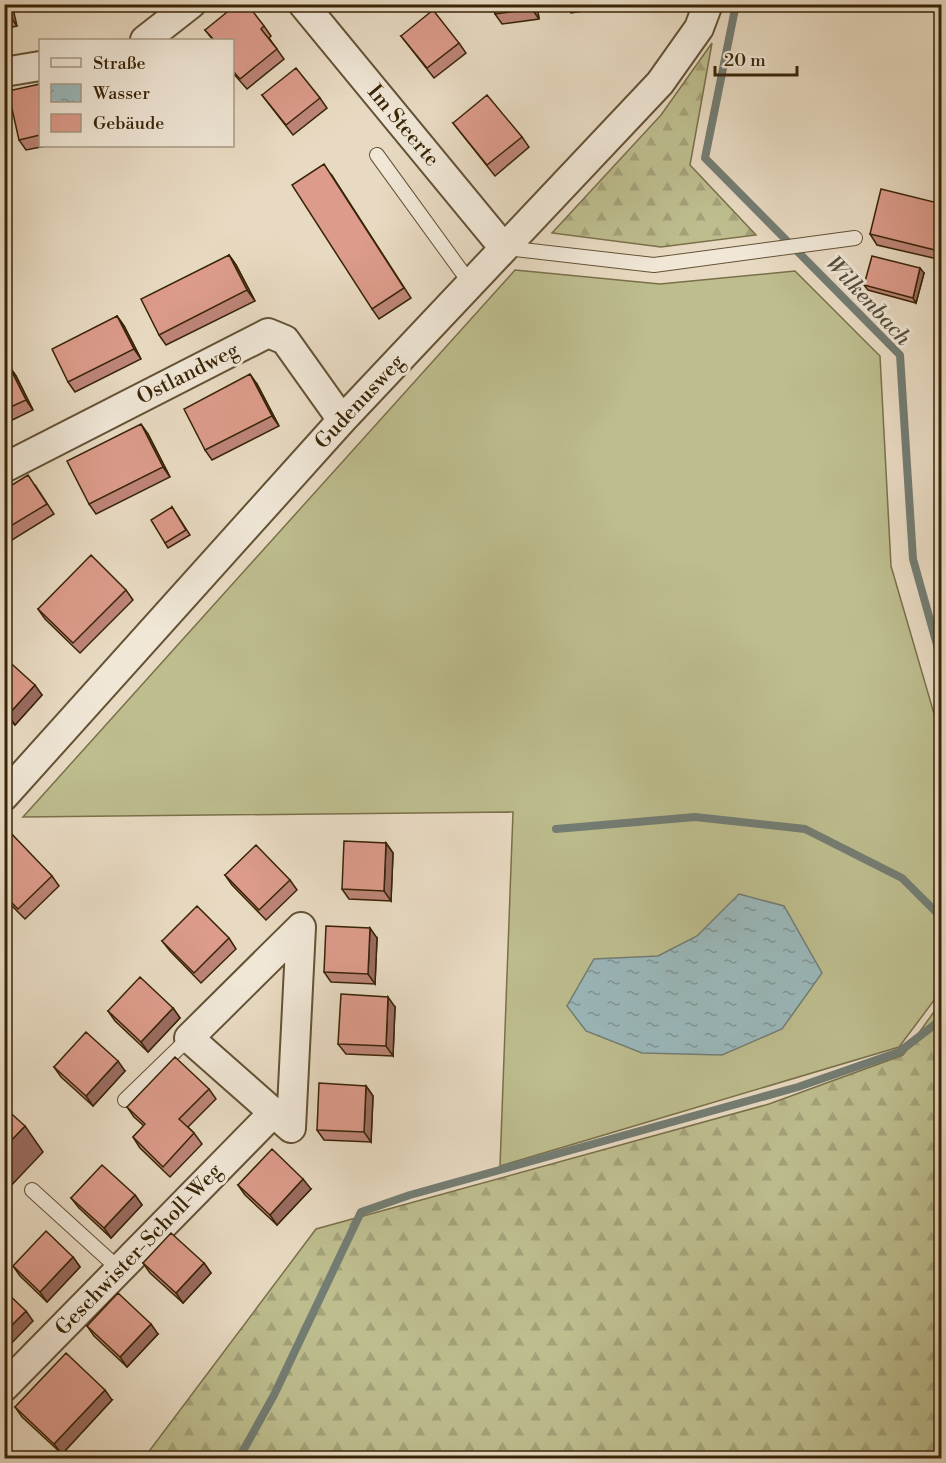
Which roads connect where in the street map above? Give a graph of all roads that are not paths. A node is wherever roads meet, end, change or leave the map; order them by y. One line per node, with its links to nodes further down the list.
1 (191, 4): 4 (street)
2 (303, 4): 9 (street, Im Steerte)
3 (708, 4): 9 (street, Gudenusweg)
4 (146, 39)
5 (39, 66): 6 (street)
6 (4, 72)
7 (377, 155): 10 (lane)
8 (855, 238): 9 (lane)
9 (504, 248): 10 (street, Gudenusweg)
10 (470, 283): 11 (street, Gudenusweg)
11 (342, 420): 12 (street, Ostlandweg); 13 (street, Gudenusweg)
12 (4, 468)
13 (4, 796)
14 (189, 1038): 15 (lane); 16 (street); 16 (street)
15 (125, 1100)
16 (273, 1113): 18 (street, Geschwister-Scholl-Weg)
17 (32, 1190): 18 (lane)
18 (120, 1270): 19 (street, Geschwister-Scholl-Weg)
19 (6, 1384)

